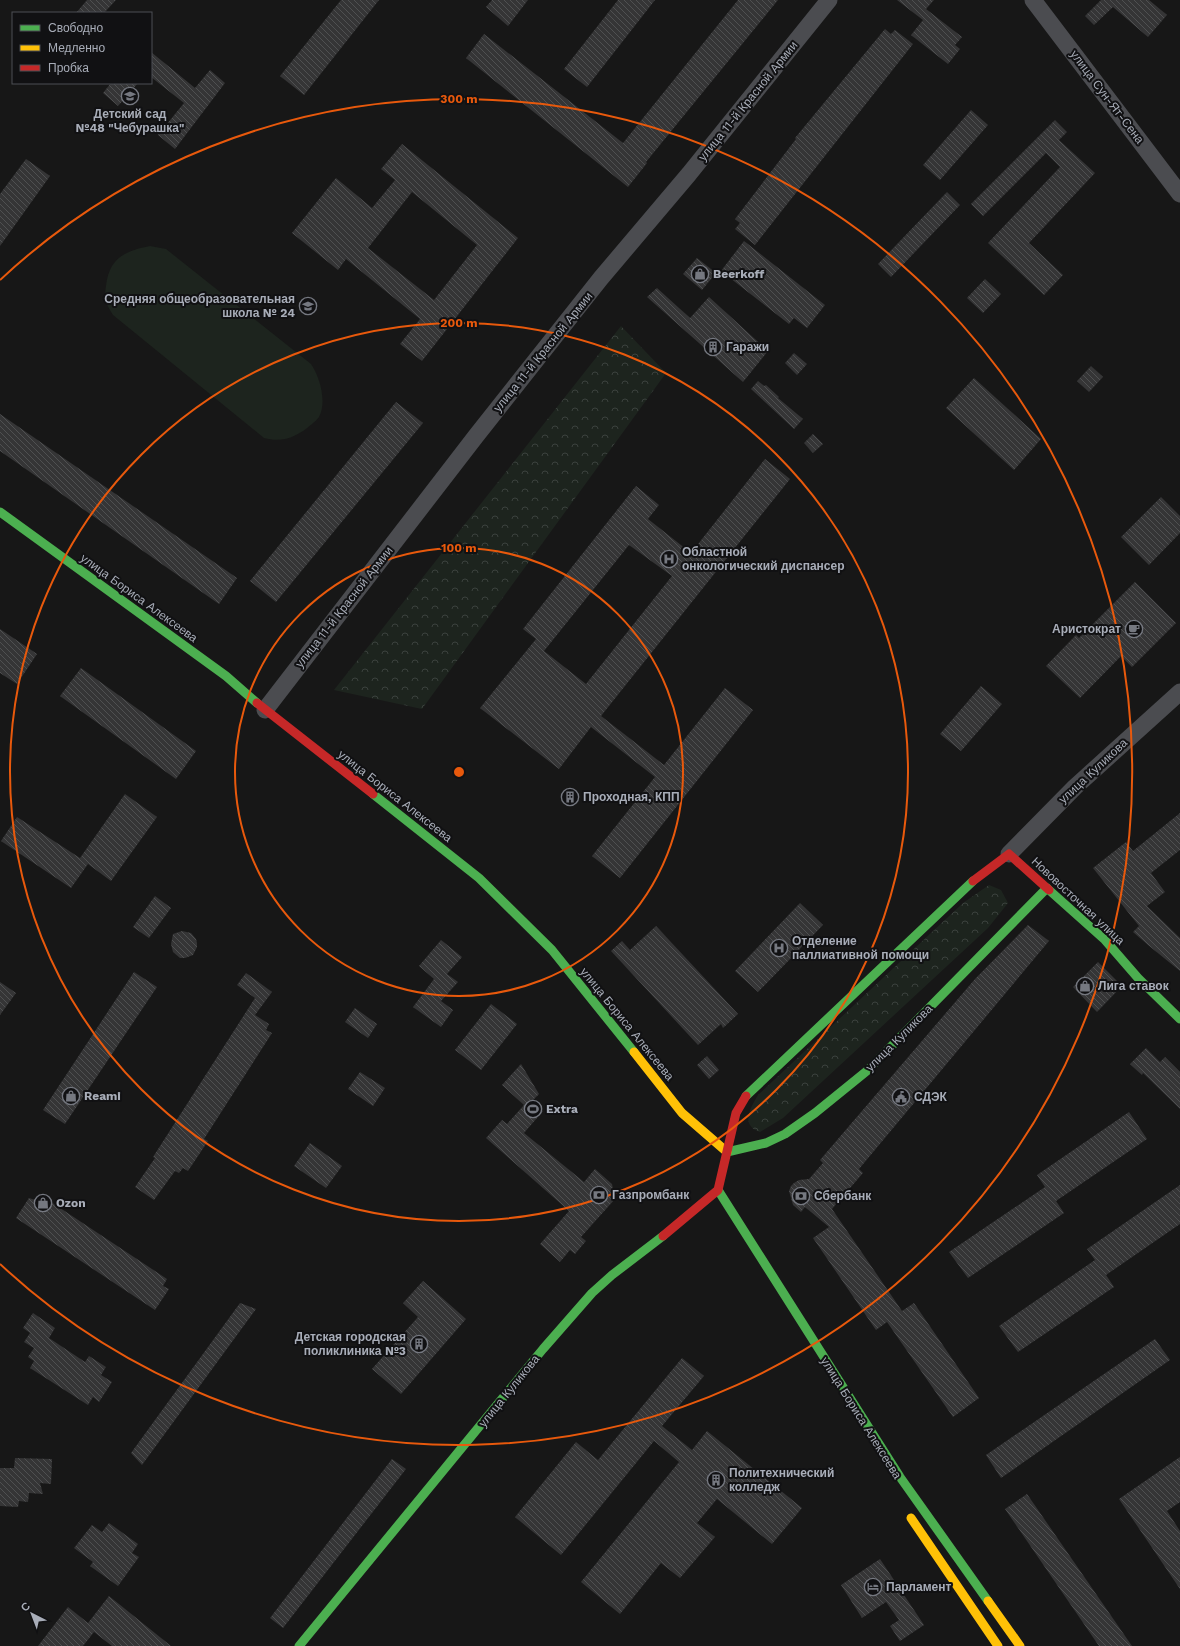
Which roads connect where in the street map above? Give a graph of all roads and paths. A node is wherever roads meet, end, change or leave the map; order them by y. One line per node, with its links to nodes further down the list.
1 (829, 0): 6 (street, улица 11-й Красной Армии)
2 (1033, 0): 3 (street, улица Сун-Ят-Сена)
3 (1180, 194)
4 (0, 512): 6 (main road, улица Бориса Алексеева)
5 (1180, 692): 7 (street, улица Куликова)
6 (265, 710): 10 (main road, улица Бориса Алексеева)
7 (1009, 854): 8 (main road, Нововосточная улица); 10 (main road)
8 (1047, 888): 9 (main road, Нововосточная улица); 10 (main road, улица Куликова)
9 (1180, 1019)
10 (727, 1152): 11 (main road)
11 (718, 1190): 13 (main road, улица Куликова); 15 (main road)
12 (906, 1510): 14 (main road)
13 (299, 1646)
14 (998, 1646)
15 (1020, 1646)

